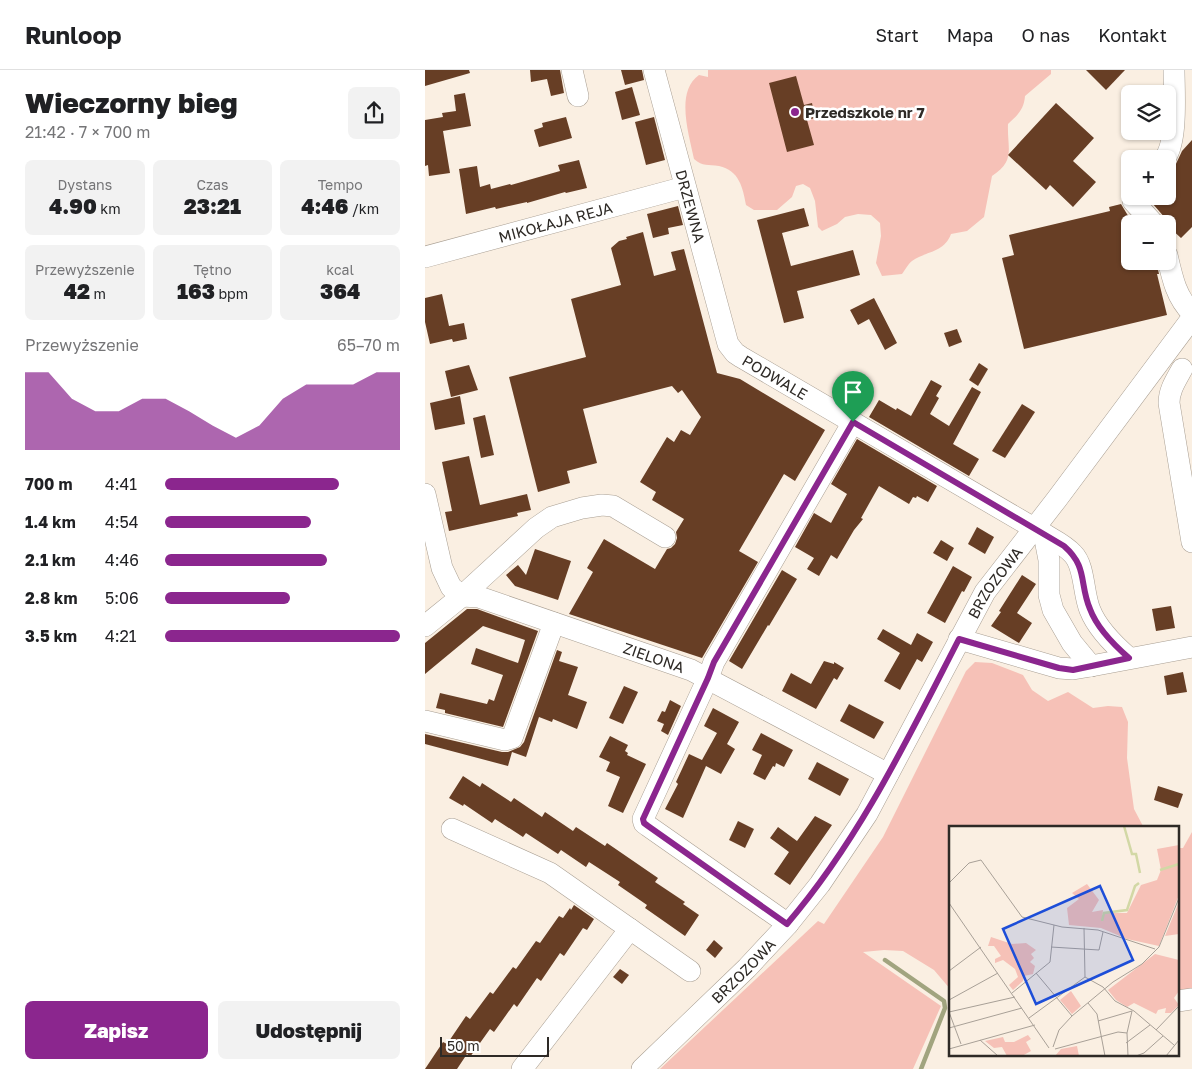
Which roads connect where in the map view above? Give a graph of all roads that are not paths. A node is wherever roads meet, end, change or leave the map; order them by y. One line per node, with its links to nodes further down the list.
1 (572, 70): 4 (street)
2 (654, 70): 6 (street, DRZEWNA)
3 (1174, 70): 5 (street)
4 (578, 96)
5 (1169, 150)
6 (685, 186): 9 (street, MIKOŁAJA REJA); 13 (street, DRZEWNA)
7 (1137, 205): 8 (street)
8 (1146, 215)
9 (425, 257)
10 (1171, 270): 11 (street)
11 (1192, 313)
12 (1192, 318): 18 (street, BRZOZOWA)
13 (728, 344): 15 (street, PODWALE)
14 (1182, 369): 16 (street)
15 (853, 422): 18 (street, PODWALE); 28 (street)
16 (1186, 472): 20 (street)
17 (425, 494): 21 (street)
18 (1039, 531): 24 (street, BRZOZOWA); 26 (street, PODWALE); 27 (street)
19 (665, 538): 21 (street)
20 (1192, 542)
21 (462, 596): 22 (street, ZIELONA); 23 (street)
22 (554, 623): 28 (street, ZIELONA); 29 (street)
23 (425, 626)
24 (959, 639): 27 (street); 30 (street, BRZOZOWA)
25 (1192, 647): 26 (street)
26 (1129, 658): 27 (street)
27 (1091, 666)
28 (708, 678): 30 (street, ZIELONA); 32 (street)
29 (425, 721)
30 (888, 774): 32 (street, BRZOZOWA)
31 (452, 829): 33 (street)
32 (787, 924): 38 (street, BRZOZOWA)
33 (630, 929): 34 (street); 37 (street)
34 (690, 971)
35 (1192, 999): 36 (street)
36 (1179, 1001)
37 (523, 1069)
38 (642, 1069)

